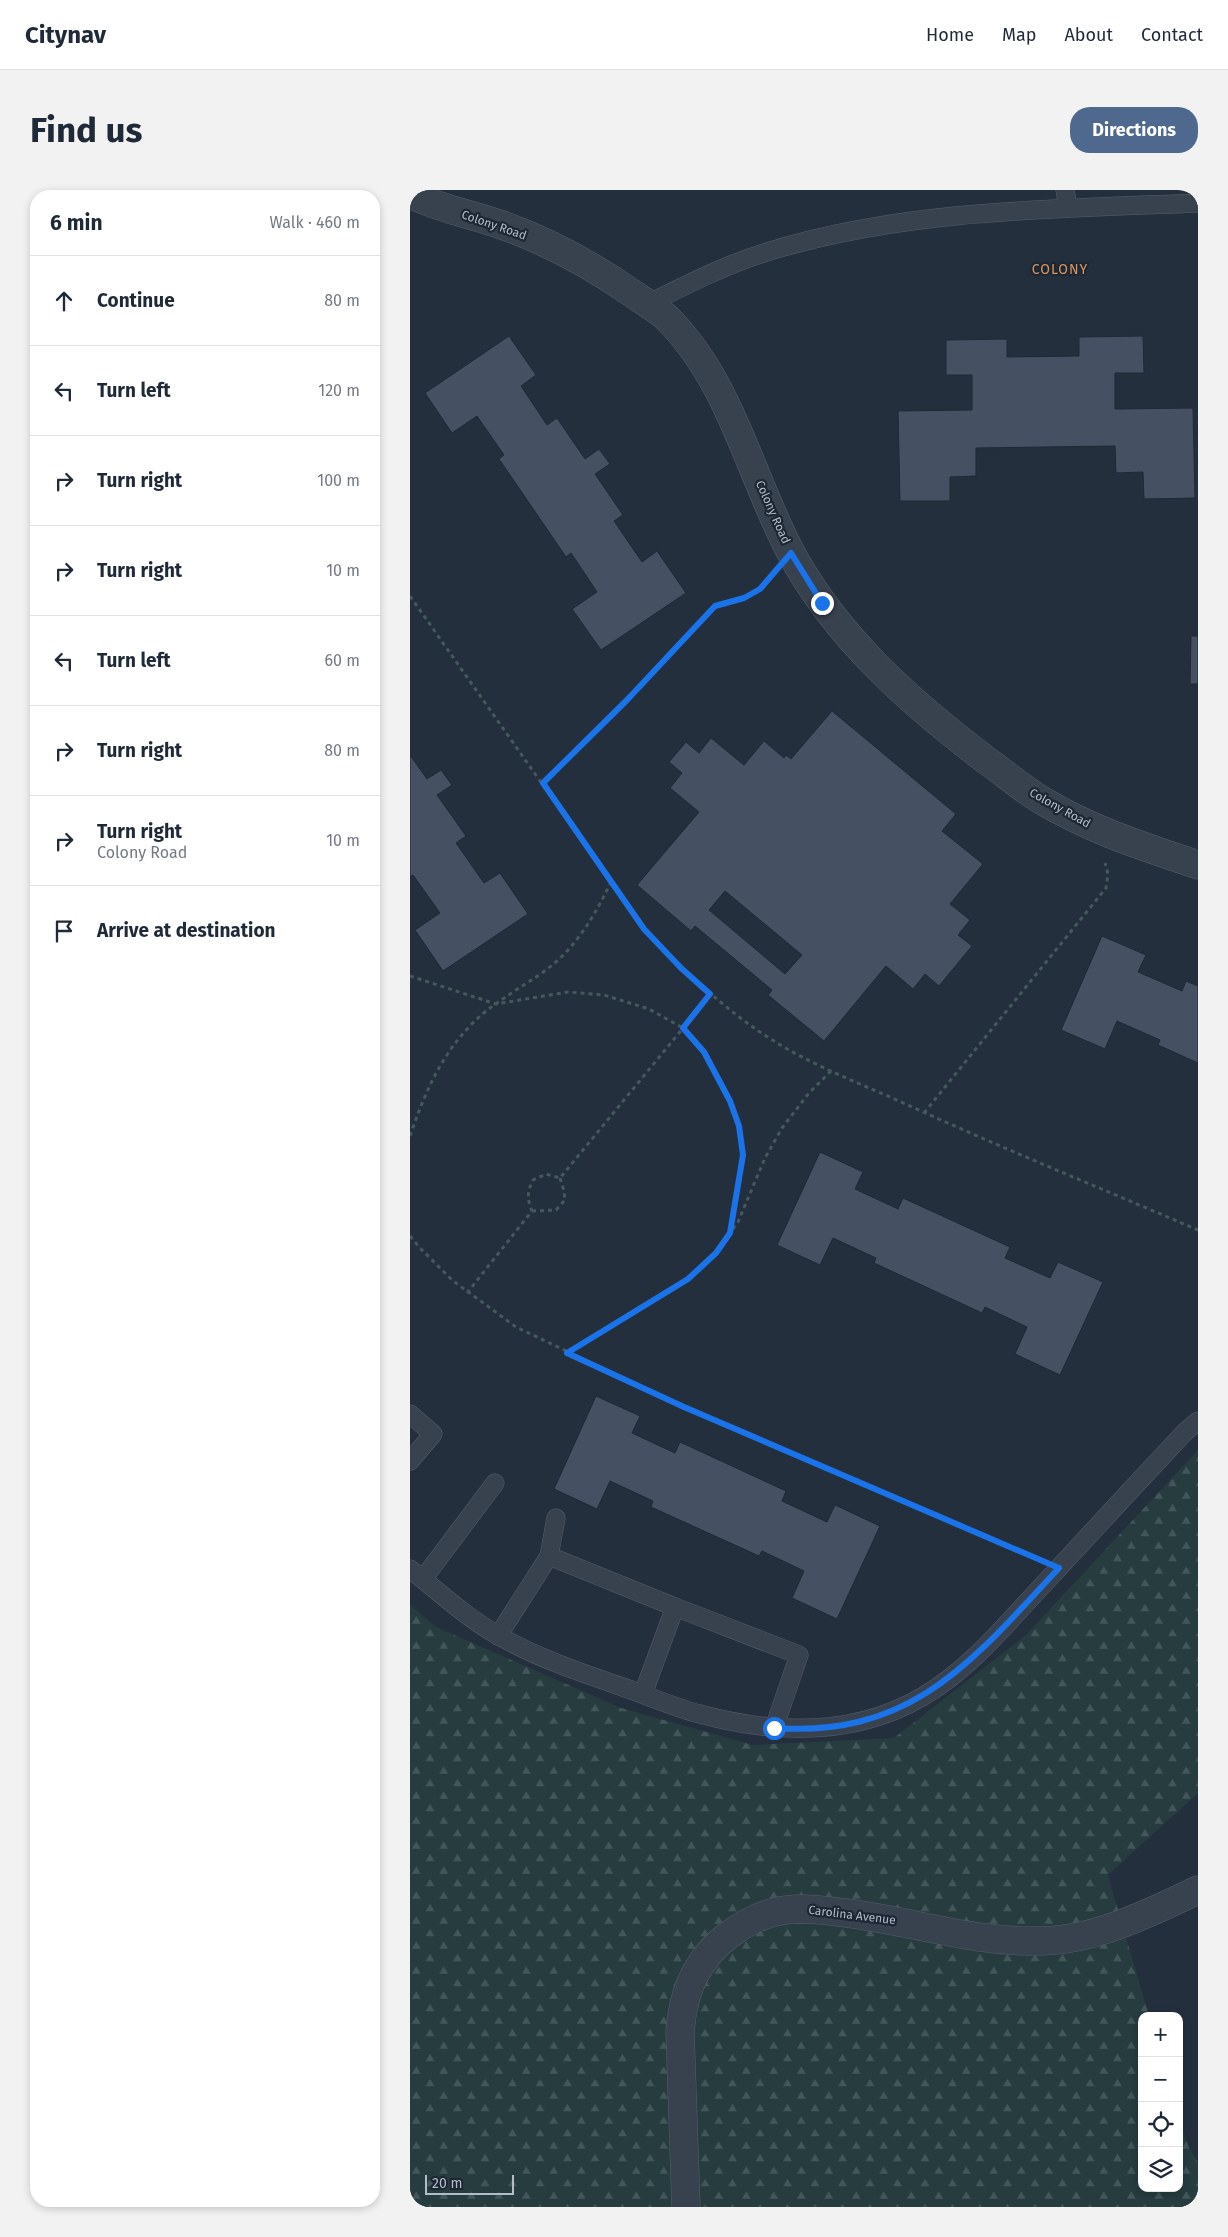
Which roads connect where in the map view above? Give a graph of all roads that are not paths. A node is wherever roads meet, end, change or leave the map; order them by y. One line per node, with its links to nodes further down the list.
1 (1064, 190): 4 (lane)
2 (410, 194): 5 (street, Colony Road)
3 (1198, 203): 4 (lane)
4 (1068, 208): 5 (lane)
5 (648, 304): 6 (street, Colony Road)
6 (1198, 865)
7 (410, 1414): 9 (lane)
8 (1198, 1421): 17 (lane)
9 (410, 1461)
10 (495, 1483): 13 (lane)
11 (556, 1518): 12 (lane)
12 (549, 1556): 14 (lane); 15 (lane)
13 (417, 1574): 15 (lane)
14 (675, 1607): 16 (lane); 17 (lane)
15 (498, 1636): 16 (lane)
16 (643, 1694): 17 (lane)
17 (774, 1728)
18 (1198, 1890): 19 (street, Carolina Avenue)
19 (686, 2207)

